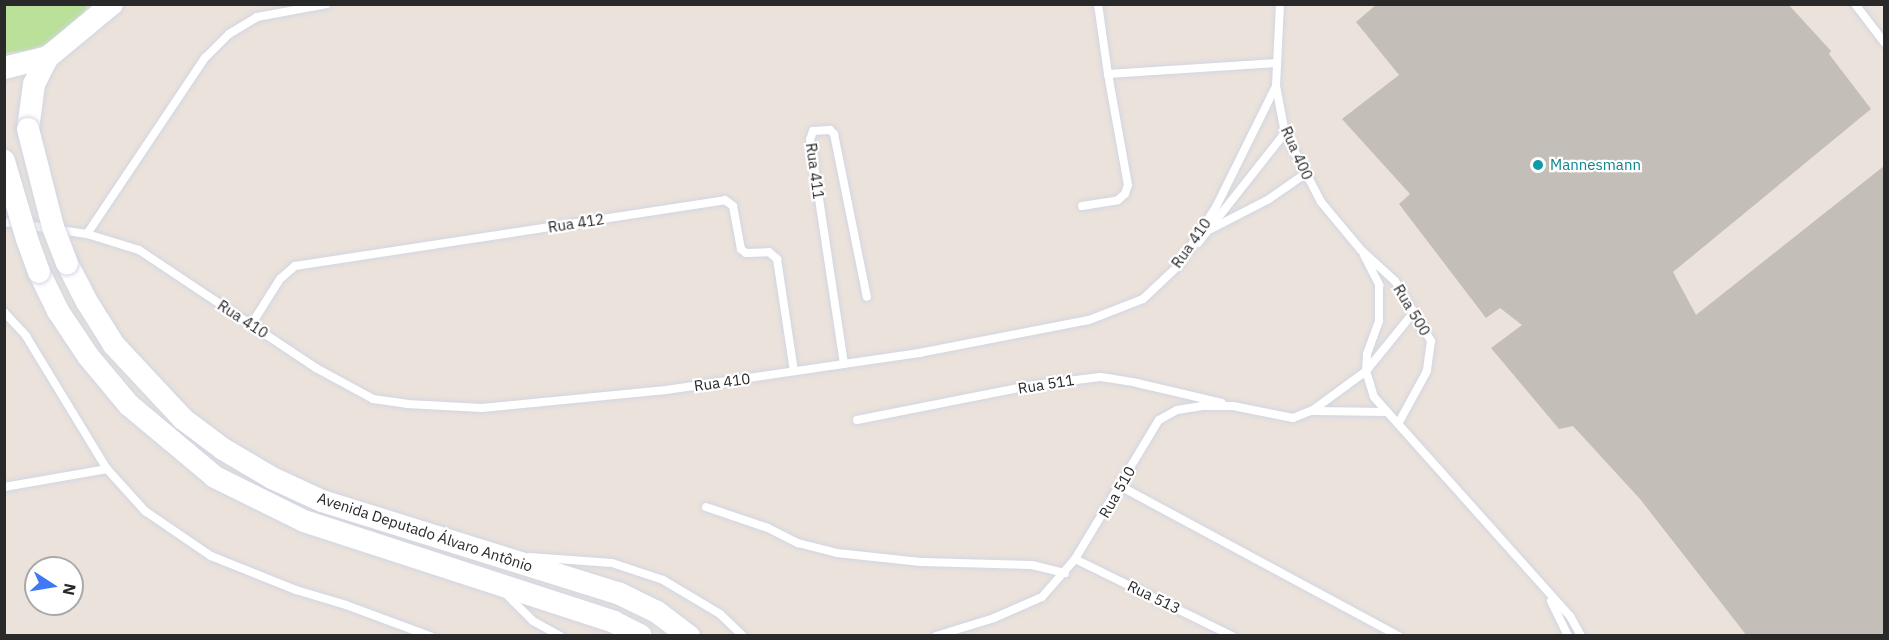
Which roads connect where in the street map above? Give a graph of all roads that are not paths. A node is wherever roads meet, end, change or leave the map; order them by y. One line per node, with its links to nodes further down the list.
1 (327, 4): 18 (lane)
2 (1098, 4): 10 (lane)
3 (1280, 4): 8 (lane, Rua 400)
4 (1854, 4): 6 (lane)
5 (102, 9): 7 (main road)
6 (1884, 42)
7 (48, 57): 9 (main road); 37 (main road, Avenida Deputado Álvaro Antônio, bridge)
8 (1277, 63): 10 (lane); 11 (lane, Rua 400)
9 (4, 68)
10 (1108, 74): 15 (lane)
11 (1276, 86): 12 (lane, Rua 400); 20 (lane, Rua 410)
12 (1285, 133): 14 (lane, Rua 400); 17 (lane)
13 (4, 161): 40 (main road, Avenida Deputado Álvaro Antônio, bridge)
14 (1305, 174): 17 (lane); 19 (lane, Rua 400)
15 (1082, 206)
16 (4, 222): 18 (lane, Rua 410)
17 (1208, 231): 20 (lane)
18 (87, 234): 24 (lane, Rua 410)
19 (1361, 249): 23 (lane, Rua 500); 27 (lane, Rua 500)
20 (1178, 266): 25 (lane, Rua 410)
21 (867, 297): 25 (lane, Rua 411)
22 (5, 312): 33 (lane)
23 (1414, 312): 27 (lane, Rua 510); 32 (lane, Rua 500)
24 (251, 325): 26 (lane, Rua 410); 26 (lane, Rua 412)
25 (844, 364): 26 (lane, Rua 410)
26 (794, 371)
27 (1366, 371): 29 (lane, Rua 510); 30 (lane, Rua 500)
28 (1233, 406): 29 (lane, Rua 510); 31 (lane, Rua 511); 34 (lane, Rua 510)
29 (1313, 411): 30 (lane, Rua 510)
30 (1387, 412): 32 (lane, Rua 500)
31 (857, 420)
32 (1398, 424): 41 (lane, Rua 500)
33 (107, 469): 35 (lane); 43 (lane)
34 (1120, 486): 38 (lane, Rua 510); 50 (lane)
35 (4, 487)
36 (706, 507): 39 (lane)
37 (497, 556): 46 (main road, Avenida Deputado Álvaro Antônio); 47 (lane)
38 (1075, 559): 39 (lane, Rua 510); 49 (lane, Rua 513)
39 (1065, 573): 42 (lane, Rua 510)
40 (495, 583): 44 (lane); 45 (main road, Avenida Deputado Álvaro Antônio)
41 (1545, 590): 51 (lane); 52 (lane, Rua 500)
42 (951, 633): 48 (lane, Rua 510)
43 (430, 636)
44 (560, 636)
45 (641, 636)
46 (689, 636)
47 (743, 636)
48 (936, 636)
49 (1232, 636)
50 (1399, 636)
51 (1568, 636)
52 (1581, 636)

